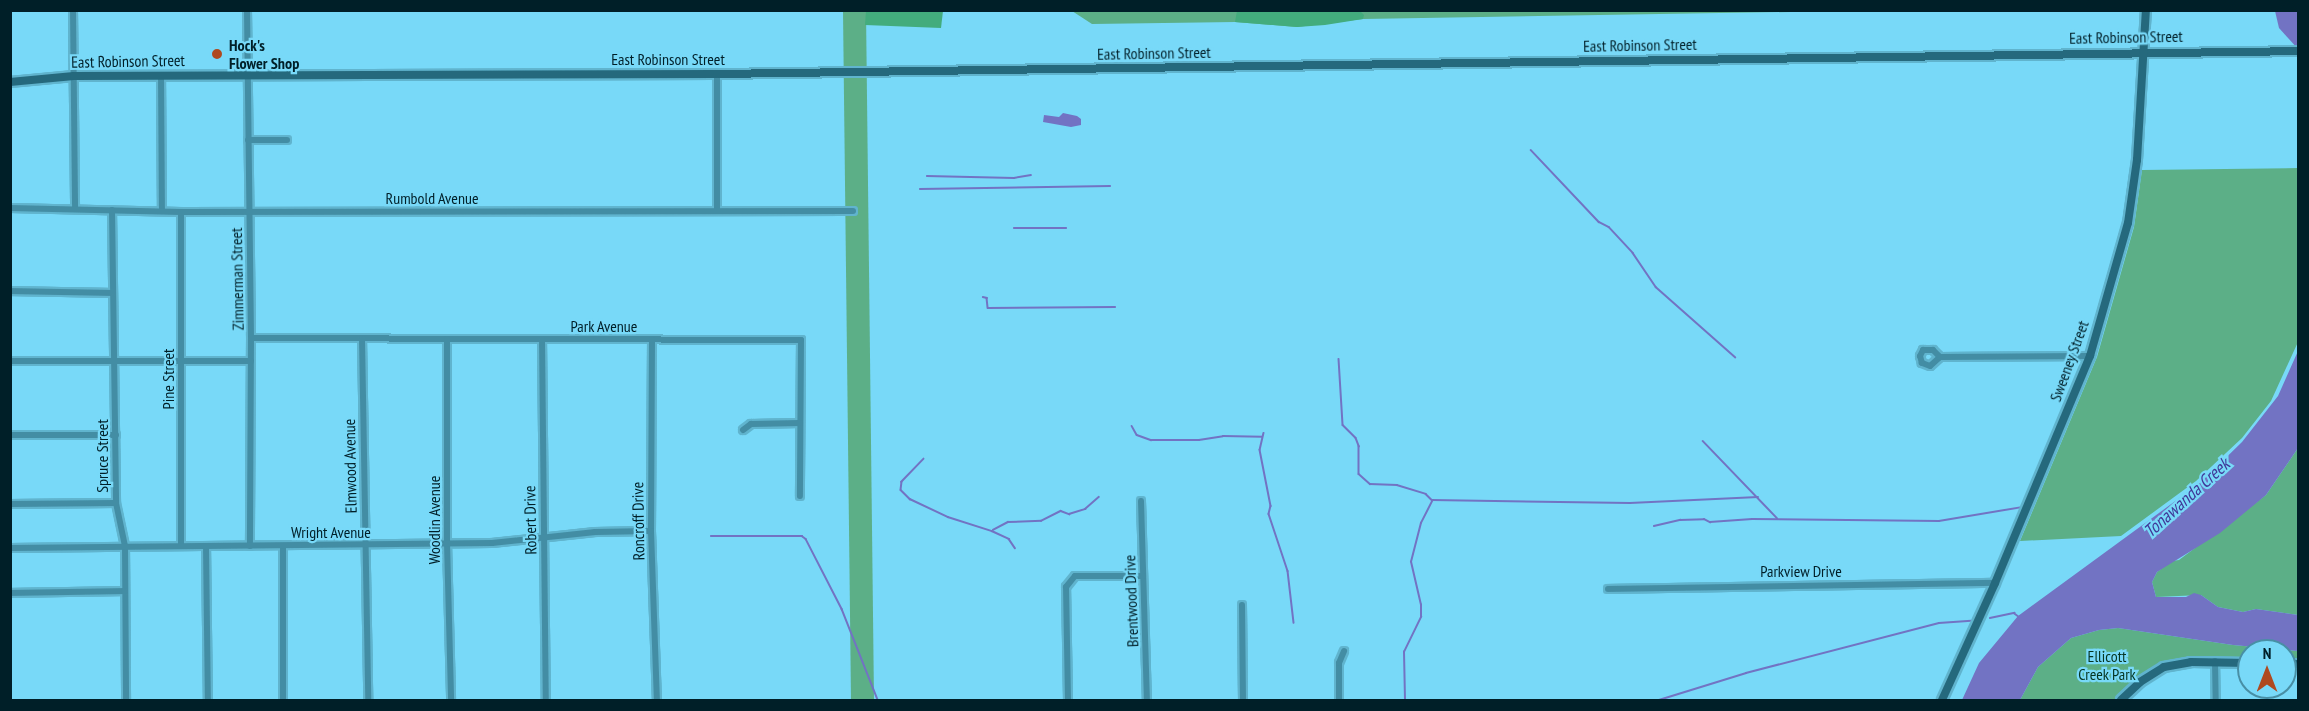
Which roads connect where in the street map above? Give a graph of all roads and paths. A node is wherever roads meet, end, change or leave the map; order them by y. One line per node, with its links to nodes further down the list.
1 (73, 10): 8 (street)
2 (247, 10): 9 (street, Zimmerman Street)
3 (2146, 10): 5 (street, Sweeney Street)
4 (2298, 51): 5 (street, East Robinson Street)
5 (2144, 52): 6 (street, East Robinson Street); 28 (street, Sweeney Street)
6 (717, 74): 9 (street, East Robinson Street); 18 (street)
7 (162, 75): 8 (street, East Robinson Street); 9 (street, East Robinson Street); 16 (street)
8 (75, 76): 10 (street, East Robinson Street); 14 (street)
9 (248, 76): 11 (street, Zimmerman Street)
10 (10, 82)
11 (248, 140): 12 (street); 17 (street, Zimmerman Street)
12 (287, 140)
13 (10, 208): 14 (street, Rumbold Avenue)
14 (75, 209): 15 (street, Rumbold Avenue)
15 (112, 210): 16 (street, Rumbold Avenue); 22 (street, Spruce Street)
16 (162, 211): 20 (street, Rumbold Avenue)
17 (249, 211): 18 (street, Rumbold Avenue); 20 (street, Rumbold Avenue); 23 (street, Zimmerman Street)
18 (717, 211): 19 (street, Rumbold Avenue)
19 (853, 211)
20 (181, 212): 33 (street, Pine Street)
21 (10, 291): 22 (street)
22 (112, 293): 32 (street, Spruce Street)
23 (251, 338): 24 (street, Park Avenue); 31 (street, Zimmerman Street)
24 (362, 339): 25 (street, Park Avenue); 50 (street, Elmwood Avenue)
25 (447, 339): 26 (street, Park Avenue); 44 (street, Woodlin Avenue)
26 (542, 339): 27 (street, Park Avenue); 43 (street, Robert Drive)
27 (652, 340): 34 (street, Park Avenue); 42 (street, Roncroff Drive)
28 (2090, 356): 29 (street); 53 (street, Sweeney Street)
29 (1940, 357)
30 (10, 361): 32 (street)
31 (251, 361): 33 (street); 48 (street, Zimmerman Street)
32 (114, 362): 33 (street); 37 (street, Spruce Street)
33 (181, 362): 45 (street, Pine Street)
34 (800, 423): 35 (street); 38 (street, Park Avenue)
35 (743, 430)
36 (10, 435): 37 (street)
37 (116, 435): 40 (street, Spruce Street)
38 (800, 496)
39 (1141, 501): 52 (street, Brentwood Drive)
40 (116, 503): 41 (street); 46 (street, Spruce Street)
41 (10, 504)
42 (651, 531): 43 (street, Wright Avenue); 67 (street, Roncroff Drive)
43 (543, 537): 44 (street, Wright Avenue); 66 (street, Robert Drive)
44 (447, 543): 50 (street, Wright Avenue); 65 (street, Woodlin Avenue)
45 (181, 545): 46 (street, Wright Avenue); 47 (street, Wright Avenue)
46 (125, 546): 51 (street, Wright Avenue); 55 (street, Spruce Street)
47 (206, 546): 48 (street, Wright Avenue); 62 (street)
48 (250, 546): 49 (street, Wright Avenue)
49 (283, 546): 50 (street, Wright Avenue); 63 (street)
50 (364, 546): 64 (street, Elmwood Avenue)
51 (10, 548)
52 (1143, 576): 68 (street); 69 (street, Brentwood Drive)
53 (1995, 583): 54 (street, Parkview Drive); 72 (street, Sweeney Street)
54 (1608, 589)
55 (125, 591): 56 (street); 61 (street, Spruce Street)
56 (10, 593)
57 (1242, 604): 70 (street)
58 (1344, 651): 71 (street)
59 (2215, 661): 60 (street); 73 (street); 74 (street)
60 (2237, 662)
61 (126, 700)
62 (208, 700)
63 (283, 700)
64 (368, 700)
65 (451, 700)
66 (546, 700)
67 (657, 700)
68 (1068, 700)
69 (1148, 700)
70 (1243, 700)
71 (1339, 700)
72 (1942, 700)
73 (2121, 700)
74 (2216, 700)

